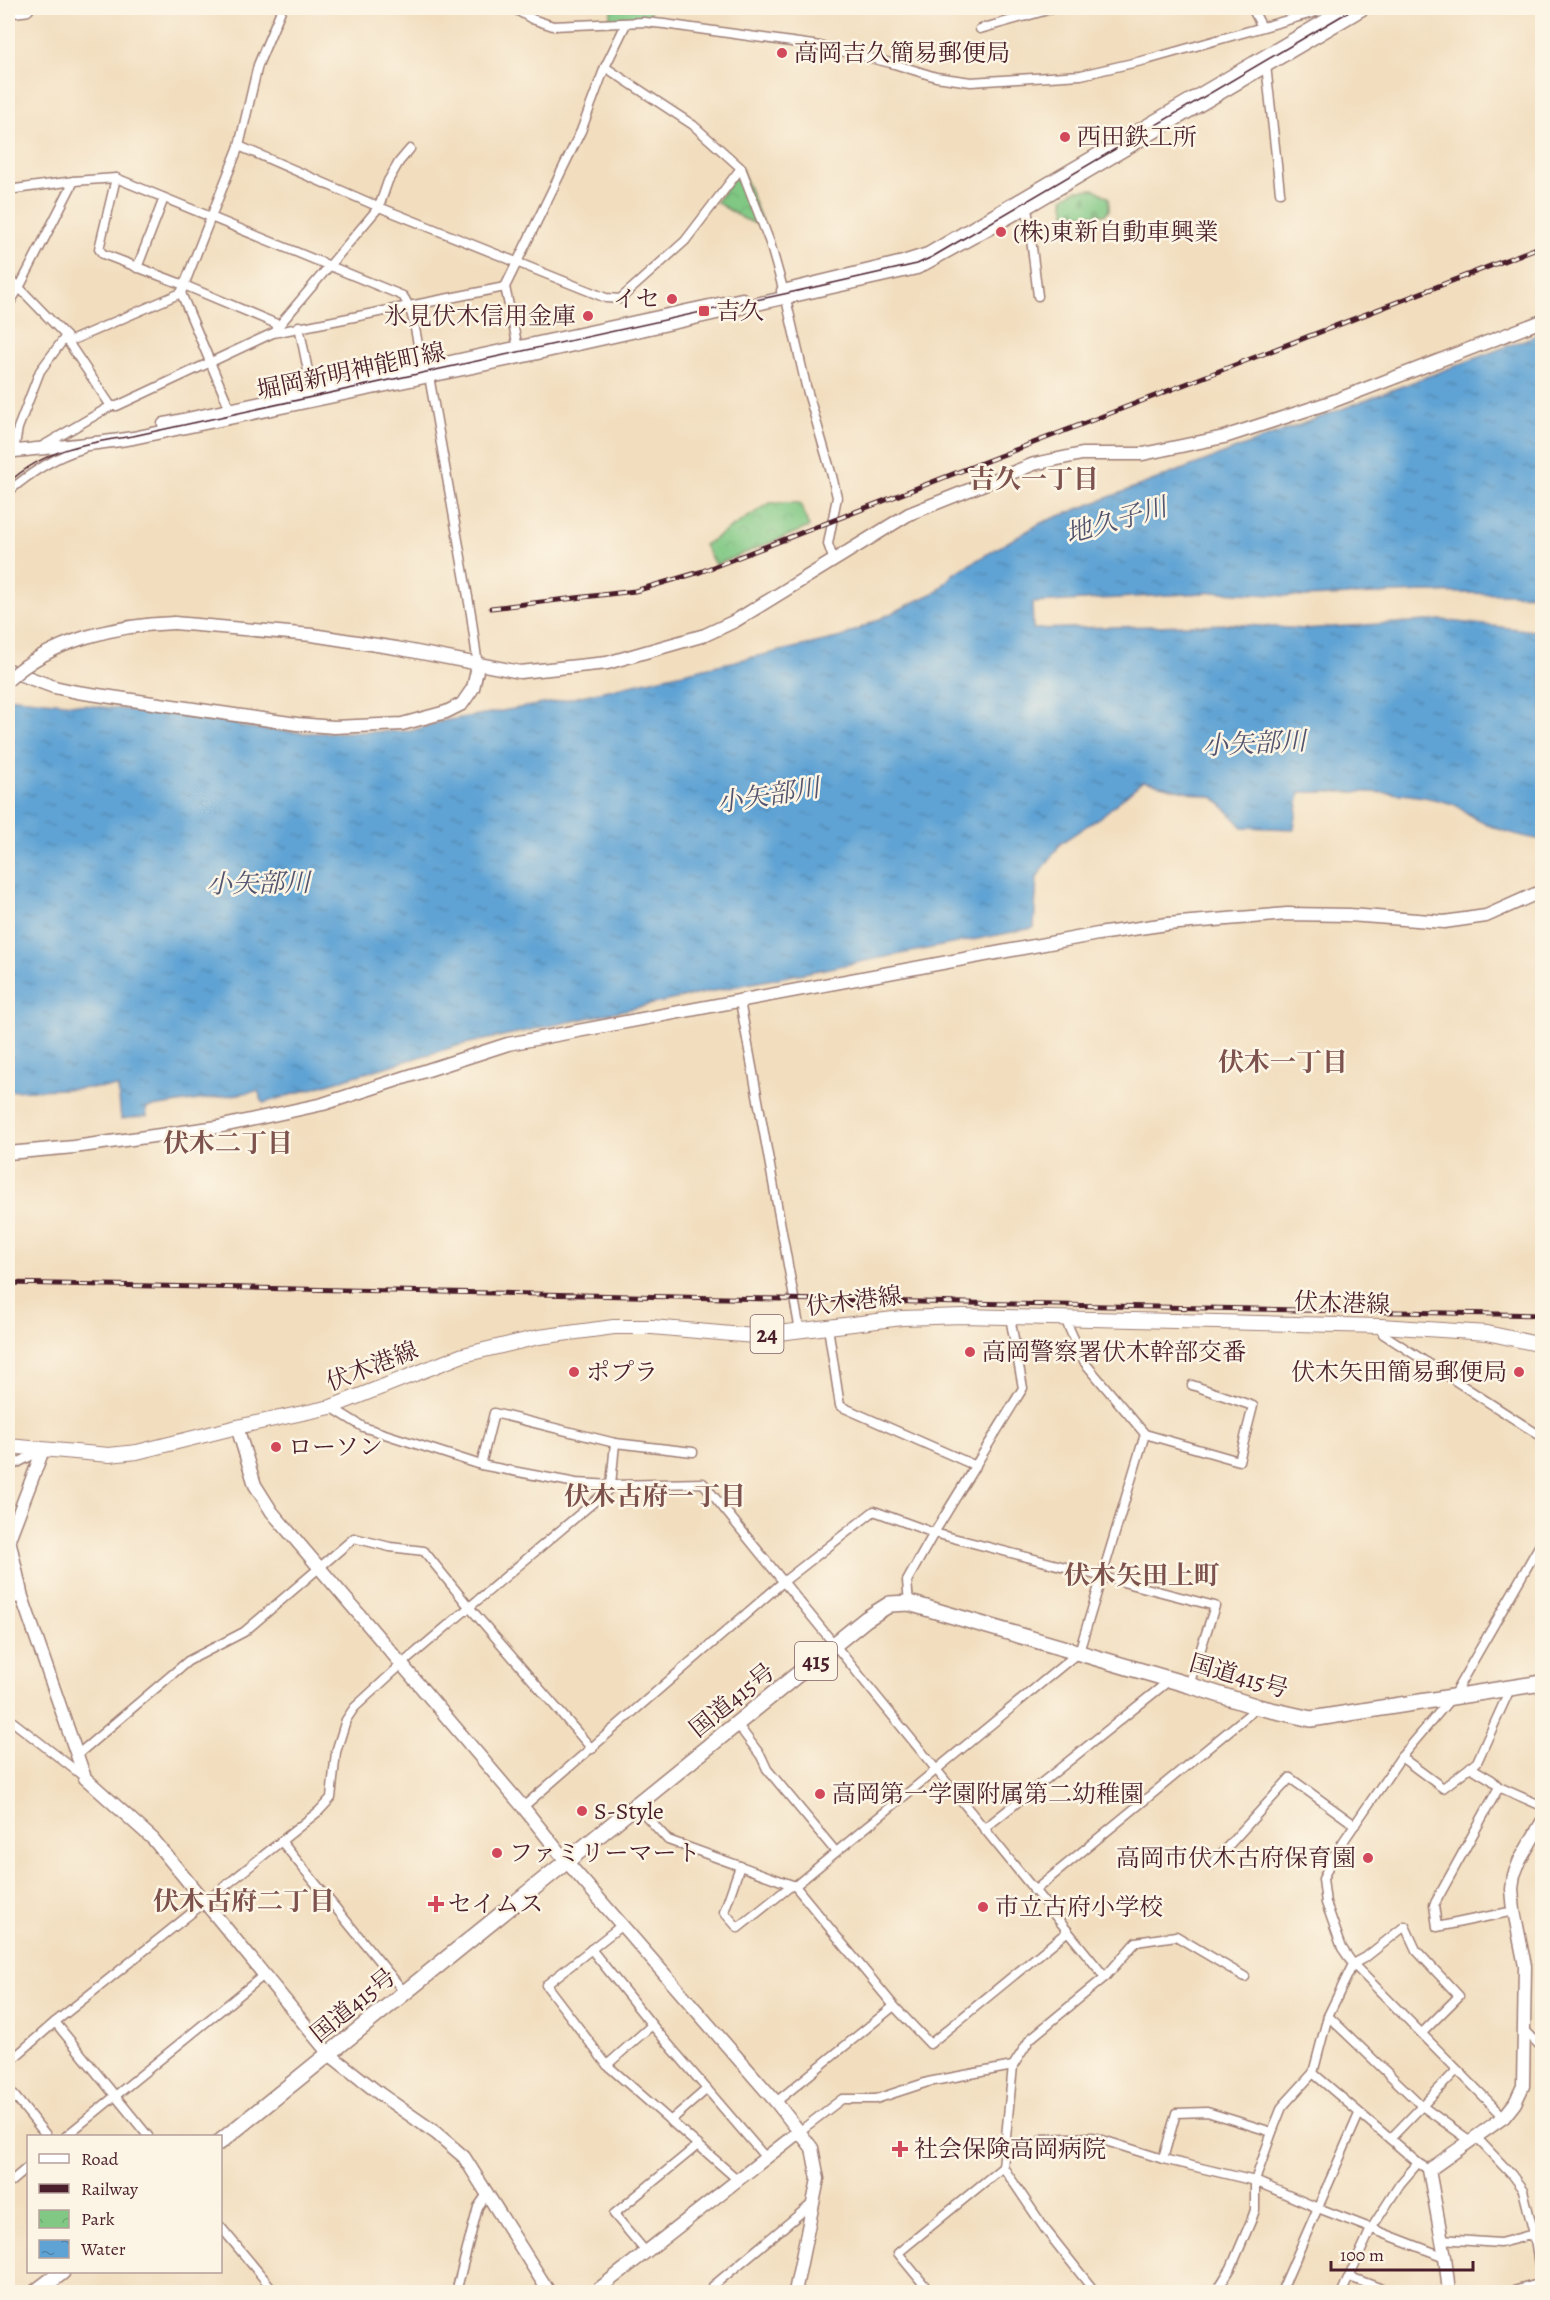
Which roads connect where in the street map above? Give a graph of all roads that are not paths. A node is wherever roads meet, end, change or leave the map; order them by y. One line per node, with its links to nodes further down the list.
1 (26, 8): 9 (highway)
2 (282, 8): 17 (street)
3 (513, 8): 12 (street)
4 (1017, 8): 10 (street)
5 (1055, 8): 10 (street)
6 (1252, 8): 13 (street)
7 (1347, 8): 11 (street, 堀岡新明神能町線)
8 (1364, 8): 11 (street, 堀岡新明神能町線)
9 (8, 10)
10 (1027, 16): 14 (street)
11 (1335, 20): 13 (street); 15 (street, 堀岡新明神能町線); 35 (street, 堀岡新明神能町線)
12 (626, 24): 13 (street); 16 (street)
13 (1262, 27)
14 (980, 29)
15 (1266, 65): 23 (street); 26 (street, 堀岡新明神能町線)
16 (605, 67): 19 (street); 28 (street)
17 (239, 146): 25 (street); 27 (street)
18 (410, 149): 25 (street)
19 (741, 168): 28 (street); 35 (street)
20 (116, 178): 21 (street); 24 (street); 30 (street)
21 (74, 181): 22 (street); 33 (street)
22 (8, 190)
23 (1280, 192)
24 (164, 198): 27 (street); 30 (street)
25 (379, 207): 28 (street); 29 (street)
26 (1027, 207): 35 (street, 堀岡新明神能町線); 36 (street)
27 (210, 217): 29 (street); 34 (street)
28 (518, 262): 32 (street)
29 (331, 266): 38 (street); 40 (street)
30 (137, 268): 34 (street)
31 (8, 276): 33 (street)
32 (505, 287): 38 (street); 44 (street)
33 (19, 288): 37 (street); 43 (street)
34 (183, 289): 40 (street); 43 (street); 45 (street)
35 (784, 295): 44 (street, 堀岡新明神能町線); 55 (street)
36 (1038, 296)
37 (8, 306)
38 (410, 306): 41 (street); 46 (street)
39 (1542, 321): 55 (street)
40 (279, 325): 42 (street)
41 (299, 326): 42 (street); 47 (street)
42 (273, 333): 45 (street)
43 (67, 339): 48 (street); 53 (street)
44 (519, 352): 46 (street, 堀岡新明神能町線)
45 (211, 361): 48 (street); 49 (street)
46 (426, 372): 47 (street, 堀岡新明神能町線); 56 (street)
47 (313, 396): 49 (street, 堀岡新明神能町線)
48 (111, 406): 52 (street)
49 (232, 413): 50 (street, 堀岡新明神能町線); 51 (street, 堀岡新明神能町線)
50 (100, 444): 51 (street, 堀岡新明神能町線); 54 (street)
51 (60, 446): 52 (street, 堀岡新明神能町線)
52 (41, 447): 53 (street, 堀岡新明神能町線)
53 (11, 452)
54 (8, 492)
55 (834, 561): 56 (street)
56 (478, 666): 57 (street); 58 (street, bridge)
57 (8, 670)
58 (8, 680)
59 (1542, 891): 60 (street)
60 (740, 1001): 61 (street); 66 (street)
61 (8, 1153)
62 (1010, 1317): 63 (main road, 伏木港線 / 24); 65 (main road, 伏木港線 / 24); 79 (street)
63 (1065, 1319): 64 (main road, 伏木港線 / 24); 71 (street)
64 (1381, 1326): 67 (main road, 伏木港線 / 24); 72 (street)
65 (828, 1327): 66 (main road, 伏木港線 / 24); 79 (street)
66 (800, 1330): 69 (main road, 伏木港線 / 24)
67 (1542, 1346)
68 (1192, 1385): 71 (street)
69 (331, 1407): 70 (main road, 伏木港線 / 24); 78 (street)
70 (237, 1427): 75 (main road, 伏木港線 / 24); 83 (street)
71 (1145, 1434): 84 (street)
72 (1542, 1437)
73 (615, 1443): 76 (street); 78 (street); 80 (street)
74 (8, 1446): 75 (main road, 伏木港線 / 24)
75 (44, 1450): 77 (street); 86 (street)
76 (693, 1452)
77 (8, 1465)
78 (481, 1465): 80 (street)
79 (976, 1466): 81 (street)
80 (612, 1485): 85 (street); 89 (street)
81 (934, 1533): 84 (street); 85 (street); 88 (street)
82 (1542, 1541): 97 (street)
83 (320, 1567): 89 (street); 92 (street); 102 (street)
84 (1103, 1578): 91 (street); 95 (street)
85 (783, 1582): 90 (street); 101 (street)
86 (22, 1597): 87 (street); 102 (street)
87 (8, 1600)
88 (909, 1603): 90 (highway, 国道415号 / 415); 91 (highway, 国道415号)
89 (470, 1608): 92 (street); 101 (street)
90 (835, 1646): 100 (highway, 国道415号 / 415); 105 (street)
91 (1079, 1652): 93 (highway, 国道415号); 105 (street)
92 (402, 1664): 110 (street); 114 (street)
93 (1170, 1680): 95 (highway, 国道415号); 113 (street)
94 (1542, 1683): 96 (highway, 国道415号)
95 (1190, 1685): 98 (highway, 国道415号)
96 (1510, 1689): 97 (highway, 国道415号); 104 (street)
97 (1453, 1696): 98 (highway, 国道415号); 103 (street)
98 (1258, 1707): 120 (street)
99 (8, 1718): 106 (street)
100 (737, 1724): 108 (highway, 国道415号 / 415); 115 (street)
101 (592, 1749): 110 (street)
102 (76, 1755): 106 (street)
103 (1401, 1757): 104 (street); 112 (street)
104 (1470, 1767): 107 (street)
105 (936, 1770): 113 (street); 115 (street)
106 (85, 1778): 121 (street)
107 (1499, 1787): 109 (street); 122 (street)
108 (636, 1805): 116 (highway, 国道415号 / 415); 118 (street)
109 (1542, 1806)
110 (523, 1807): 116 (street)
111 (1542, 1822): 122 (street)
112 (1355, 1825): 117 (street); 126 (street)
113 (984, 1829): 120 (street)
114 (281, 1841): 121 (street); 130 (street)
115 (836, 1852): 119 (street)
116 (566, 1861): 123 (street); 130 (highway, 国道415号 / 415)
117 (1211, 1865)
118 (740, 1866): 119 (street); 119 (street)
119 (793, 1885): 131 (street)
120 (1034, 1891): 124 (street)
121 (205, 1901): 127 (street); 133 (street)
122 (1514, 1911): 135 (street)
123 (622, 1925): 125 (street); 147 (street)
124 (1068, 1931): 128 (street); 131 (street)
125 (591, 1949): 134 (street); 140 (street)
126 (1353, 1964): 132 (street); 136 (street); 136 (street)
127 (264, 1975): 138 (street); 146 (street)
128 (1105, 1977): 129 (street); 141 (street)
129 (1245, 1977)
130 (405, 1993): 138 (highway, 国道415号 / 415)
131 (894, 2006): 147 (street)
132 (1328, 2016): 143 (street); 148 (street)
133 (55, 2022): 139 (street); 146 (street)
134 (652, 2025): 140 (street); 145 (street)
135 (1524, 2029): 137 (street); 150 (street)
136 (1422, 2033): 142 (street)
137 (1542, 2048)
138 (329, 2054): 160 (highway, 国道415号 / 415); 170 (street)
139 (8, 2063)
140 (607, 2065): 151 (street)
141 (1013, 2066): 152 (street); 165 (street)
142 (1457, 2070): 148 (street); 150 (street)
143 (1314, 2073): 149 (street); 153 (street)
144 (8, 2088): 154 (street)
145 (707, 2089): 151 (street); 162 (street)
146 (115, 2097): 155 (street); 156 (street)
147 (777, 2102): 152 (street)
148 (1422, 2106): 158 (street); 159 (street)
149 (1359, 2114): 158 (street); 172 (street)
150 (1504, 2117): 159 (street)
151 (670, 2121): 161 (street)
152 (800, 2131): 162 (street); 171 (street)
153 (1272, 2132): 163 (street); 168 (street)
154 (45, 2135)
155 (67, 2135)
156 (147, 2135)
157 (1042, 2139): 163 (street)
158 (1390, 2139): 164 (street)
159 (1472, 2139): 164 (street); 175 (street)
160 (222, 2140)
161 (698, 2145): 167 (street); 177 (street)
162 (766, 2158): 167 (street)
163 (1163, 2159): 168 (street)
164 (1424, 2166): 174 (street); 176 (street)
165 (1003, 2167): 188 (street); 189 (street)
166 (27, 2168): 169 (street)
167 (738, 2180): 177 (street)
168 (1255, 2181): 172 (street); 190 (street)
169 (8, 2184)
170 (487, 2194): 183 (street); 184 (street)
171 (814, 2202): 186 (street); 187 (street)
172 (1318, 2208): 174 (street); 191 (street)
173 (222, 2228): 182 (street)
174 (1371, 2229): 178 (street); 180 (street)
175 (1534, 2234): 176 (street); 195 (street)
176 (1442, 2239): 178 (street)
177 (646, 2252): 185 (street)
178 (1445, 2258): 194 (street)
179 (60, 2273): 181 (highway)
180 (1350, 2277): 192 (street); 193 (street)
181 (36, 2292)
182 (275, 2292)
183 (456, 2292)
184 (549, 2292)
185 (595, 2292)
186 (719, 2292)
187 (795, 2292)
188 (930, 2292)
189 (1095, 2292)
190 (1216, 2292)
191 (1281, 2292)
192 (1342, 2292)
193 (1390, 2292)
194 (1449, 2292)
195 (1510, 2292)

